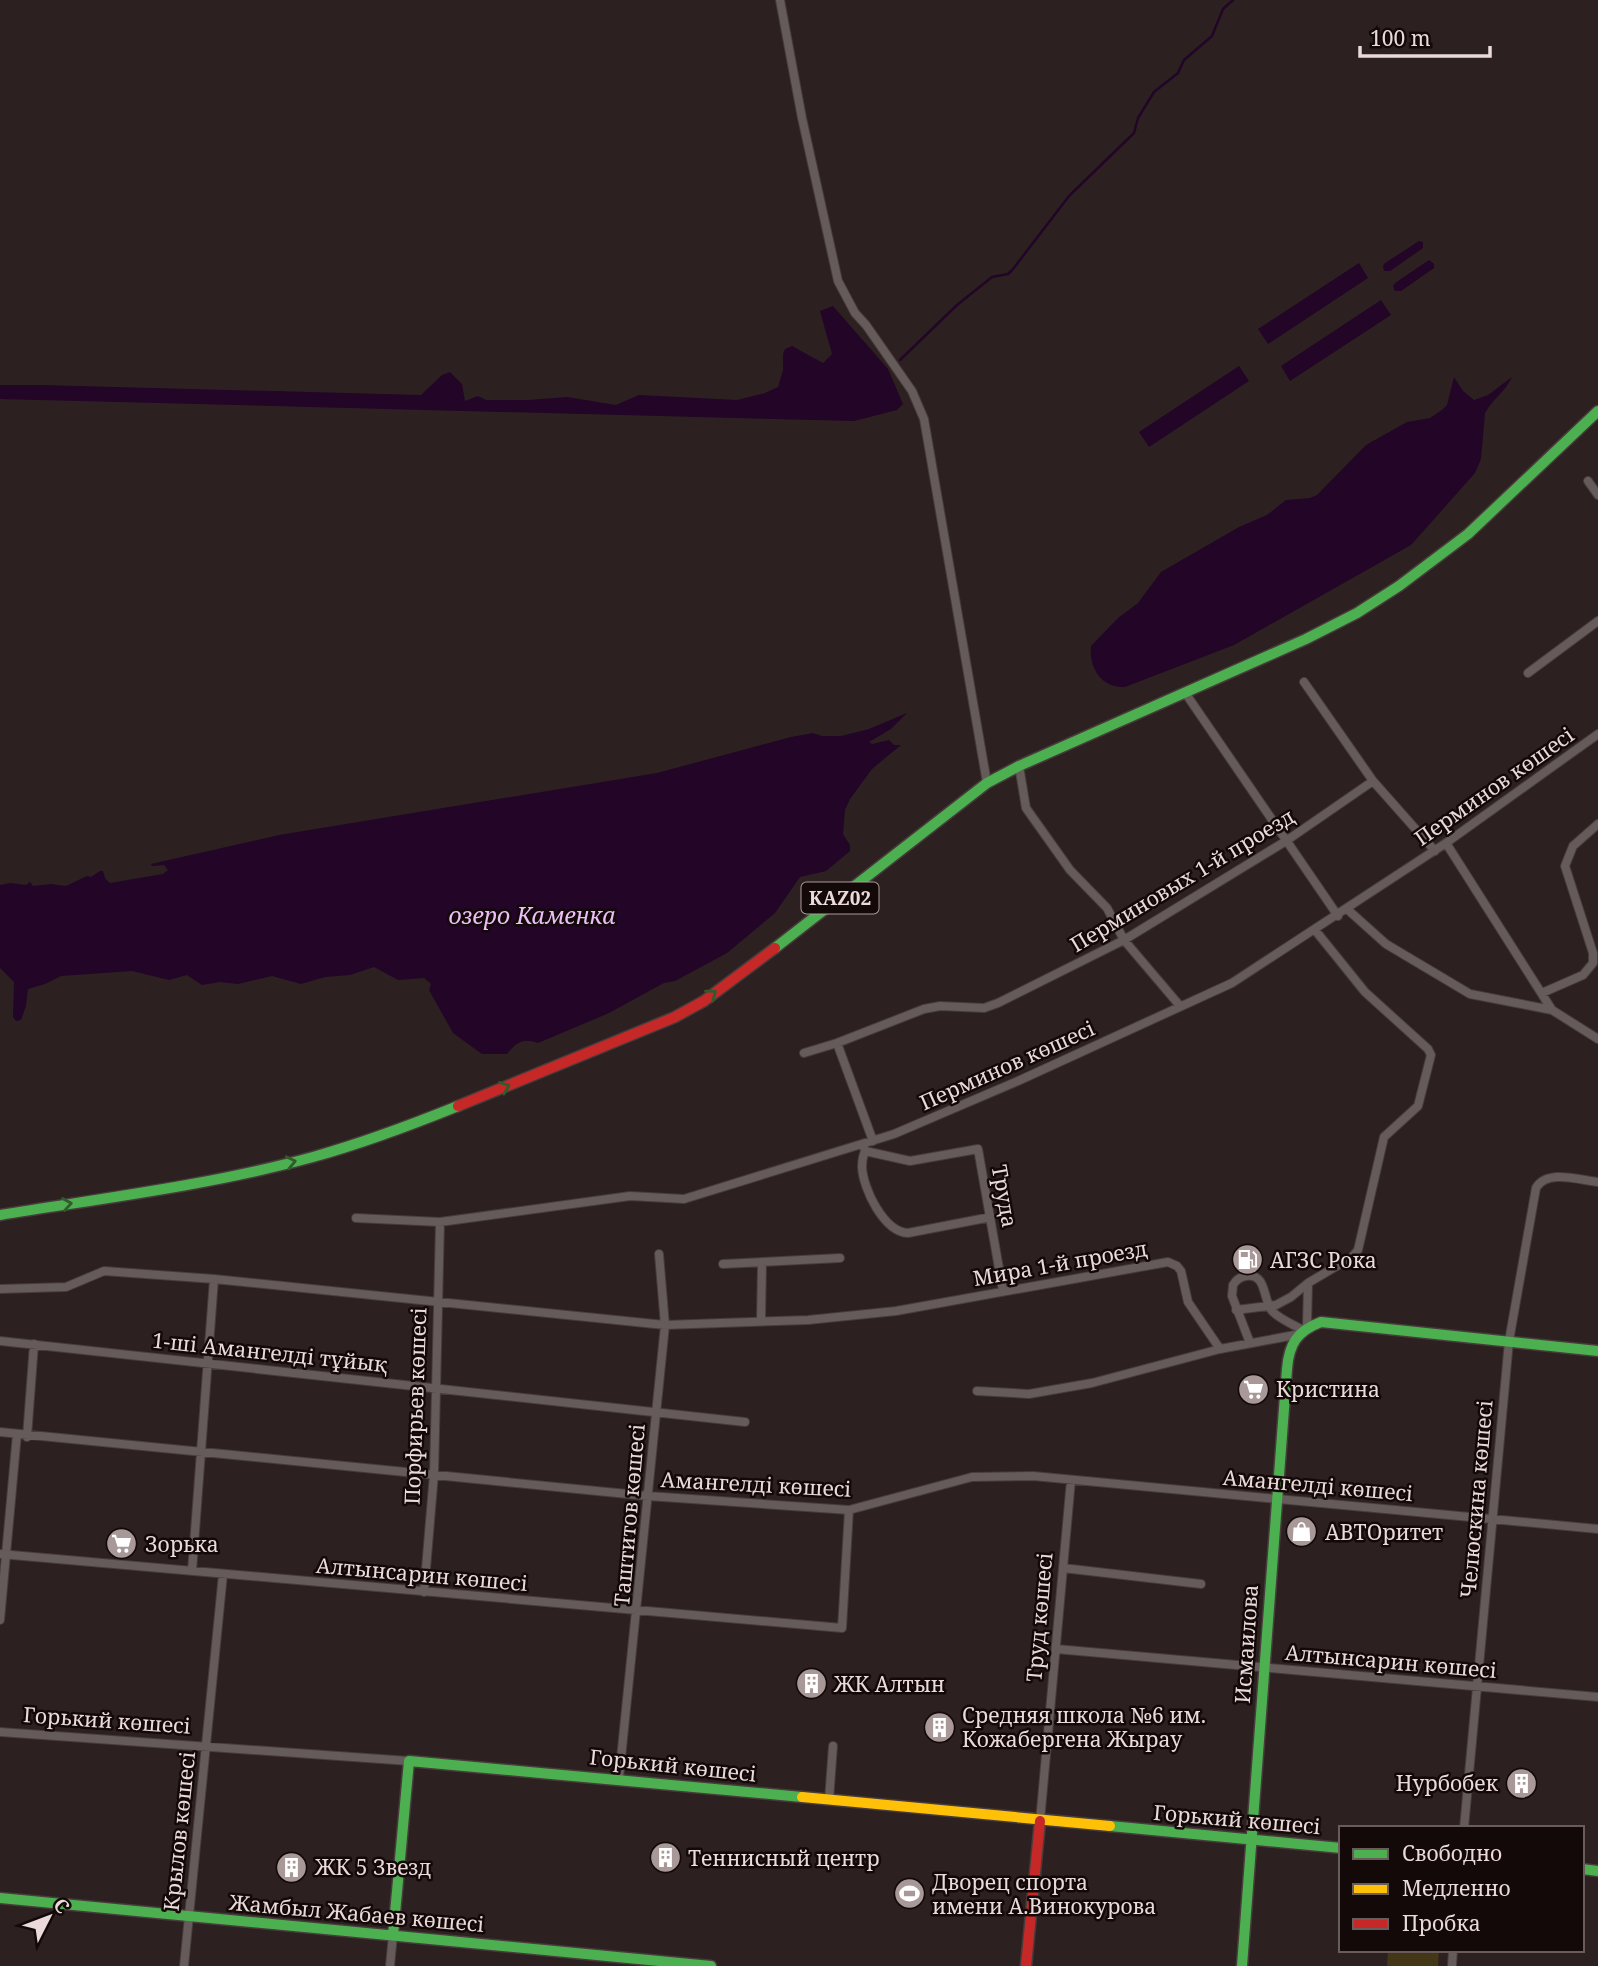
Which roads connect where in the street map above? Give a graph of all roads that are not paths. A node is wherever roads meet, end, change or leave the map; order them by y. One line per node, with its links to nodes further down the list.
1 (780, 0): 12 (street)
2 (1598, 411): 8 (main road, KAZ02)
3 (1588, 481): 4 (street)
4 (1598, 495)
5 (1598, 621): 6 (street)
6 (1528, 673)
7 (1304, 682): 11 (street)
8 (1185, 694): 10 (main road, KAZ02); 14 (street)
9 (1598, 734): 15 (street, Перминов көшесі)
10 (1019, 766): 12 (main road, KAZ02); 20 (street)
11 (1373, 781): 14 (street, Перминовых 1-й проезд); 16 (street)
12 (987, 783): 29 (main road, KAZ02, one-way to 12)
13 (1598, 824): 21 (street)
14 (1286, 841): 18 (street); 20 (street, Перминовых 1-й проезд)
15 (1446, 843): 16 (street, Перминов көшесі); 21 (street)
16 (1434, 851): 17 (street, Перминов көшесі)
17 (1347, 909): 18 (street, Перминов көшесі); 23 (street)
18 (1338, 916): 19 (street, Перминов көшесі)
19 (1315, 930): 22 (street, Перминов көшесі); 38 (street)
20 (1124, 940): 22 (street); 25 (street, Перминовых 1-й проезд)
21 (1542, 993): 23 (street)
22 (1180, 1006): 27 (street, Перминов көшесі)
23 (1552, 1010): 24 (street)
24 (1598, 1039)
25 (837, 1043): 26 (street, Перминовых 1-й проезд); 27 (street)
26 (804, 1053)
27 (867, 1145): 30 (street, Труда); 30 (street); 32 (street, Перминов көшесі)
28 (1598, 1181): 48 (street, Челюскина көшесі)
29 (0, 1214)
30 (991, 1217): 40 (street, Труда)
31 (356, 1218): 32 (street, Перминов көшесі)
32 (440, 1222): 41 (street, Порфирьев көшесі)
33 (659, 1254): 45 (street, Таштитов көшесі)
34 (841, 1258): 35 (street)
35 (762, 1262): 36 (street); 44 (street)
36 (723, 1264)
37 (214, 1279): 39 (street); 41 (street); 53 (street)
38 (1308, 1283): 42 (street); 46 (street)
39 (0, 1289)
40 (1003, 1291): 44 (street, Мира 1-й проезд); 51 (street, Мира 1-й проезд)
41 (438, 1302): 45 (street); 54 (street, Порфирьев көшесі)
42 (1269, 1306): 43 (street); 43 (street); 46 (street)
43 (1236, 1310): 49 (street)
44 (761, 1321): 45 (street)
45 (665, 1325): 56 (street, Таштитов көшесі)
46 (1301, 1330): 48 (main road); 49 (street); 65 (main road, Исмаилова)
47 (0, 1341): 50 (street, 1-ші Амангелді тұйық)
48 (1509, 1341): 52 (main road); 67 (street, Челюскина көшесі)
49 (1250, 1343): 51 (street)
50 (34, 1344): 53 (street, 1-ші Амангелді тұйық); 60 (street)
51 (1220, 1349): 55 (street)
52 (1598, 1351)
53 (208, 1362): 54 (street, 1-ші Амангелді тұйық); 61 (street)
54 (436, 1388): 56 (street, 1-ші Амангелді тұйық); 62 (street, Порфирьев көшесі)
55 (977, 1391)
56 (656, 1413): 57 (street, 1-ші Амангелді тұйық); 64 (street, Таштитов көшесі)
57 (745, 1422)
58 (0, 1432): 59 (street, Амангелді көшесі)
59 (17, 1434): 60 (street, Амангелді көшесі); 69 (street)
60 (27, 1437): 61 (street, Амангелді көшесі)
61 (201, 1452): 62 (street, Амангелді көшесі); 71 (street)
62 (434, 1475): 64 (street, Амангелді көшесі); 74 (street, Порфирьев көшесі)
63 (1071, 1480): 65 (street, Амангелді көшесі); 66 (street, Амангелді көшесі); 70 (street, Труд көшесі)
64 (648, 1496): 66 (street, Амангелді көшесі); 75 (street, Таштитов көшесі)
65 (1276, 1499): 67 (street, Амангелді көшесі); 78 (main road, Исмаилова)
66 (849, 1510): 75 (street, Алтынсарин көшесі)
67 (1492, 1519): 68 (street, Амангелді көшесі); 79 (street, Челюскина көшесі)
68 (1598, 1529)
69 (3, 1554): 71 (street, Алтынсарин көшесі); 76 (street)
70 (1063, 1568): 73 (street); 77 (street, Труд көшесі)
71 (192, 1571): 72 (street, Алтынсарин көшесі)
72 (223, 1574): 74 (street, Алтынсарин көшесі); 82 (street, Крылов көшесі)
73 (1201, 1584)
74 (424, 1592): 75 (street, Алтынсарин көшесі)
75 (638, 1611): 85 (street, Таштитов көшесі)
76 (0, 1620)
77 (1056, 1648): 78 (street, Алтынсарин көшесі); 87 (street, Труд көшесі)
78 (1264, 1667): 79 (street, Алтынсарин көшесі); 89 (main road, Исмаилова)
79 (1477, 1686): 80 (street, Алтынсарин көшесі); 88 (street, Челюскина көшесі)
80 (1598, 1697)
81 (0, 1732): 82 (street, Горький көшесі)
82 (205, 1745): 84 (street, Горький көшесі); 92 (street, Крылов көшесі)
83 (833, 1746): 86 (street)
84 (409, 1761): 85 (main road, Горький көшесі); 93 (main road)
85 (619, 1779): 86 (main road, Горький көшесі)
86 (829, 1800): 87 (main road, Горький көшесі)
87 (1040, 1821): 89 (main road, Горький көшесі); 97 (main road, Труд көшесі)
88 (1464, 1826)
89 (1251, 1840): 90 (main road, Горький көшесі); 98 (main road, Исмаилова)
90 (1339, 1848)
91 (0, 1898): 92 (main road, Жамбыл Жабаев көшесі)
92 (188, 1916): 93 (main road, Жамбыл Жабаев көшесі); 94 (street, Крылов көшесі)
93 (393, 1935): 95 (street); 96 (main road, Жамбыл Жабаев көшесі)
94 (184, 1966)
95 (390, 1966)
96 (711, 1966)
97 (1026, 1966)
98 (1242, 1966)

